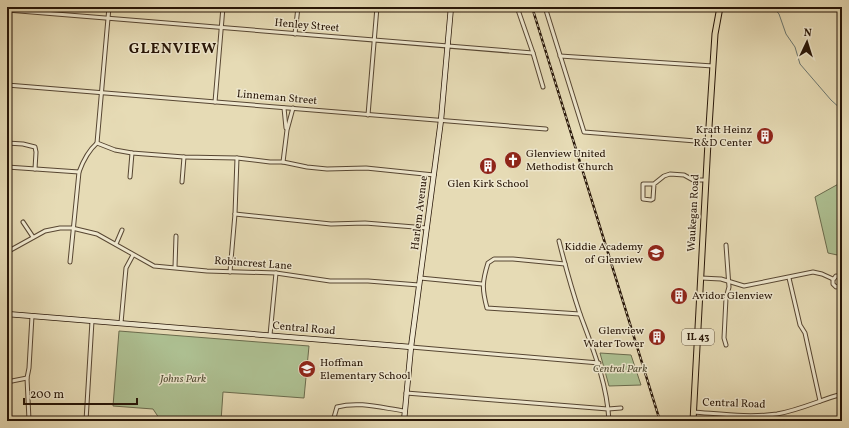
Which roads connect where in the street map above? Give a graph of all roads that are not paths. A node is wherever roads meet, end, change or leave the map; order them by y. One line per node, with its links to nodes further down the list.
1 (110, 7): 12 (street)
2 (223, 7): 13 (street)
3 (298, 7): 14 (street)
4 (377, 7): 15 (street)
5 (451, 7): 16 (main road, Harlem Avenue)
6 (517, 7): 17 (street)
7 (545, 7): 18 (street)
8 (720, 7): 19 (main road, Waukegan Road / IL 43)
9 (840, 7): 11 (street)
10 (7, 10): 12 (street, Henley Street)
11 (842, 17)
12 (108, 19): 13 (street, Henley Street); 22 (street)
13 (221, 28): 14 (street, Henley Street); 23 (street)
14 (295, 34): 15 (street, Henley Street)
15 (374, 40): 16 (street, Henley Street); 26 (street)
16 (448, 46): 17 (street, Henley Street); 27 (main road, Harlem Avenue)
17 (533, 53): 21 (street)
18 (560, 56): 19 (street); 30 (street)
19 (713, 66): 30 (main road, Waukegan Road / IL 43)
20 (7, 85): 22 (street, Linneman Street)
21 (543, 87)
22 (101, 93): 23 (street, Linneman Street); 32 (street)
23 (215, 102): 24 (street, Linneman Street)
24 (284, 108): 25 (street, Linneman Street); 29 (street)
25 (293, 108): 26 (street, Linneman Street); 29 (street)
26 (368, 114): 27 (street, Linneman Street)
27 (441, 120): 28 (street, Linneman Street); 40 (main road, Harlem Avenue)
28 (546, 129)
29 (287, 130): 36 (street)
30 (708, 142): 42 (main road, Waukegan Road / IL 43)
31 (7, 143): 38 (street)
32 (97, 143): 33 (street); 39 (street)
33 (132, 153): 34 (street); 41 (street)
34 (184, 157): 35 (street); 43 (street)
35 (237, 158): 36 (street); 45 (street)
36 (283, 162): 40 (street)
37 (7, 167): 38 (street)
38 (35, 169): 39 (street)
39 (79, 172): 47 (street)
40 (434, 175): 48 (main road, Harlem Avenue)
41 (130, 177)
42 (705, 180): 44 (street); 64 (main road, Waukegan Road / IL 43)
43 (182, 182)
44 (654, 184): 44 (street)
45 (234, 214): 48 (street); 60 (street)
46 (23, 222): 51 (street)
47 (72, 228): 51 (street, Robincrest Lane); 53 (street, Robincrest Lane); 57 (street)
48 (427, 228): 63 (main road, Harlem Avenue)
49 (122, 230): 53 (street)
50 (176, 236): 59 (street)
51 (33, 238): 55 (street, Robincrest Lane)
52 (559, 241): 58 (street)
53 (116, 244): 56 (street, Robincrest Lane)
54 (726, 245): 67 (street)
55 (7, 252)
56 (133, 254): 59 (street, Robincrest Lane); 75 (street)
57 (70, 262)
58 (565, 264): 68 (street); 72 (street)
59 (175, 267): 60 (street, Robincrest Lane)
60 (230, 272): 61 (street, Robincrest Lane)
61 (276, 273): 69 (street, Robincrest Lane); 76 (street)
62 (842, 277): 66 (street)
63 (420, 278): 68 (street); 69 (main road, Harlem Avenue)
64 (701, 278): 67 (street); 88 (main road, Waukegan Road / IL 43)
65 (789, 278): 66 (street); 67 (street); 84 (street)
66 (833, 279): 70 (street)
67 (728, 281): 77 (street)
68 (482, 284): 72 (street)
69 (419, 285): 78 (main road, Harlem Avenue)
70 (842, 285)
71 (7, 314): 73 (main road, Central Road)
72 (580, 314): 79 (street)
73 (32, 316): 74 (main road, Central Road); 80 (street)
74 (92, 321): 75 (main road, Central Road); 91 (street)
75 (121, 323): 76 (main road, Central Road)
76 (270, 335): 78 (main road, Central Road)
77 (726, 345)
78 (411, 347): 79 (street, Central Road); 82 (main road, Harlem Avenue)
79 (598, 363): 86 (street)
80 (27, 378): 81 (street); 90 (street)
81 (7, 382)
82 (406, 393): 86 (street); 87 (main road, Harlem Avenue)
83 (842, 394): 84 (street, Central Road)
84 (820, 401): 89 (street, Central Road)
85 (621, 408): 86 (street)
86 (608, 409): 94 (street)
87 (405, 411): 92 (street); 93 (main road, Harlem Avenue)
88 (693, 412): 89 (street, Central Road); 95 (main road, Waukegan Road / IL 43)
89 (745, 416): 96 (street)
90 (30, 420)
91 (86, 421)
92 (333, 421)
93 (404, 421)
94 (609, 421)
95 (693, 421)
96 (746, 421)

